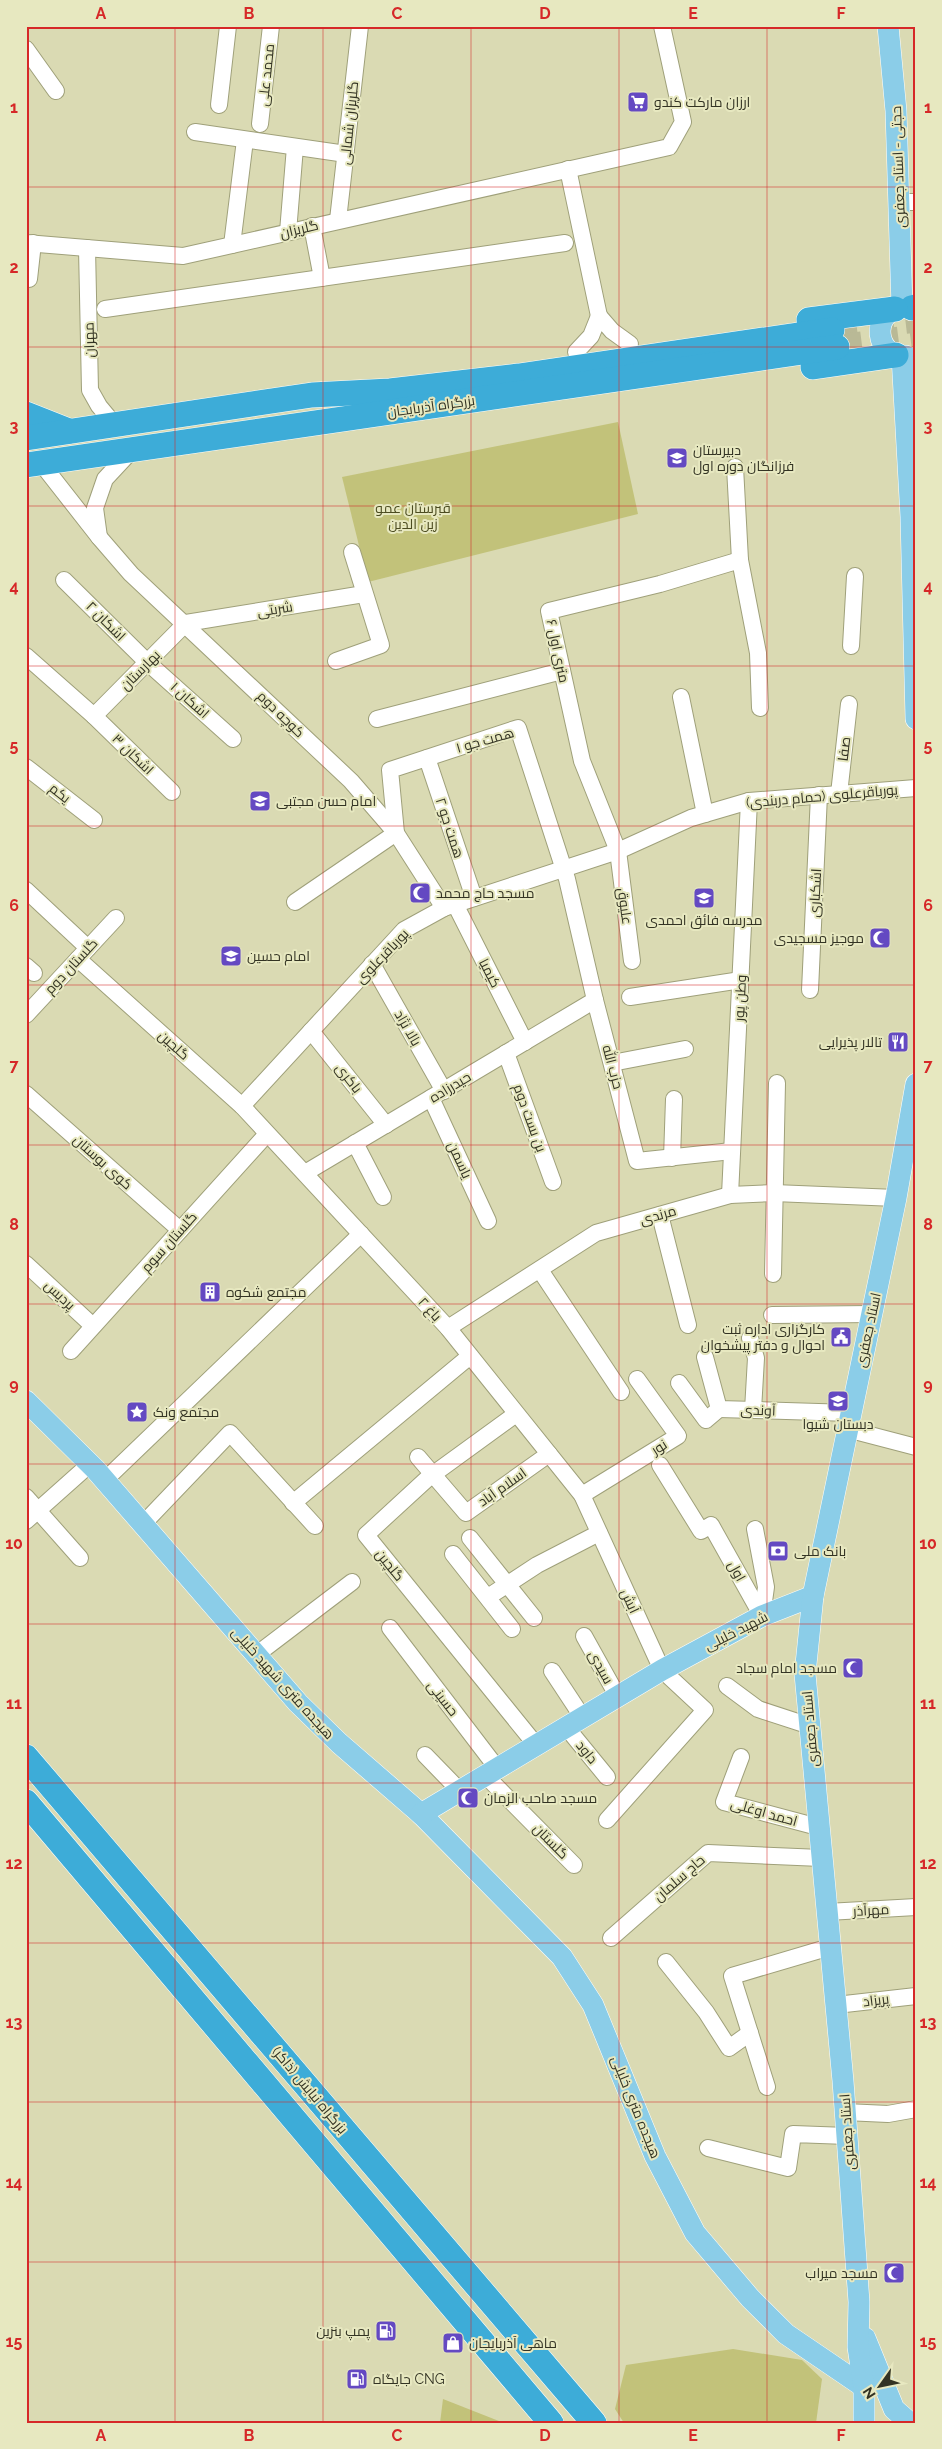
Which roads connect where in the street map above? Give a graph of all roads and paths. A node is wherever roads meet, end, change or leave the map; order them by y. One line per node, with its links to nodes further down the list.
1 (228, 26): 8 (street)
2 (271, 26): 9 (street, محمد علی)
3 (360, 26): 13 (street, گلریزان شمالی)
4 (662, 26): 14 (street, گلریزان)
5 (888, 26): 15 (main road, حجتی - استاد جعفری)
6 (26, 49): 7 (street)
7 (56, 91)
8 (219, 105)
9 (260, 124)
10 (195, 132): 11 (street)
11 (245, 140): 12 (street); 21 (street)
12 (295, 147): 13 (street); 18 (street)
13 (346, 154): 16 (street, گلریزان شمالی)
14 (568, 169): 16 (street, گلریزان); 27 (street)
15 (908, 202): 25 (main road, حجتی - استاد جعفری)
16 (338, 220): 17 (street, گلریزان)
17 (312, 226): 18 (street, گلریزان); 23 (street)
18 (288, 232): 21 (street, گلریزان)
19 (29, 243): 22 (street, گلریزان); 24 (street)
20 (565, 243): 23 (street)
21 (232, 245): 22 (street, گلریزان)
22 (87, 248): 34 (street, مهران)
23 (322, 278): 26 (street)
24 (29, 279)
25 (908, 308): 28 (highway); 31 (main road)
26 (105, 309)
27 (599, 316): 29 (street); 30 (street)
28 (833, 340): 29 (highway); 31 (highway); 32 (highway, بزرگراه آذربایجان); 37 (highway, بزرگراه آذربایجان)
29 (630, 344): 30 (highway)
30 (576, 352): 32 (highway)
31 (907, 355): 57 (main road)
32 (312, 396): 34 (highway, بزرگراه آذربایجان)
33 (26, 414): 35 (highway)
34 (114, 424): 35 (highway, بزرگراه آذربایجان)
35 (69, 431): 36 (highway, بزرگراه آذربایجان)
36 (26, 438)
37 (132, 450): 38 (highway, بزرگراه آذربایجان); 40 (street)
38 (31, 467): 40 (street, کوچه دوم)
39 (735, 467): 42 (street)
40 (99, 537): 46 (street, کوچه دوم)
41 (352, 552): 45 (street)
42 (740, 560): 51 (street, ۶ متری اول); 54 (street)
43 (855, 576): 47 (street)
44 (64, 580): 50 (street, اشکان ۲)
45 (364, 594): 46 (street, شربتی); 49 (street)
46 (186, 623): 50 (street, بهارستان); 68 (street, کوچه دوم)
47 (852, 646)
48 (26, 656): 55 (street, اشکان ۳)
49 (336, 661)
50 (147, 662): 55 (street, بهارستان); 58 (street, اشکان ۱)
51 (562, 671): 56 (street); 69 (street, ۶ متری اول)
52 (681, 697): 66 (street)
53 (849, 704): 63 (street, صفا)
54 (760, 708)
55 (94, 716): 62 (street, اشکان ۳)
56 (377, 719)
57 (916, 719)
58 (233, 739)
59 (427, 758): 68 (street, همت جو ۱); 70 (street, همت جو ۱); 72 (street, همت جو ۲)
60 (26, 767): 67 (street, یکم)
61 (916, 788): 63 (street, پورباقرعلوی (حمام دربندی))
62 (172, 792)
63 (839, 794): 64 (street, پورباقرعلوی (حمام دربندی))
64 (819, 795): 65 (street, پورباقرعلوی (حمام دربندی)); 80 (street, اشکباری)
65 (749, 801): 66 (street, پورباقرعلوی (حمام دربندی)); 79 (street, وطن پور)
66 (706, 814): 69 (street, پورباقرعلوی (حمام دربندی))
67 (94, 820)
68 (396, 833): 73 (street); 74 (street, کوچه دوم)
69 (618, 850): 70 (street, پورباقرعلوی (حمام دربندی)); 77 (street, علیوق)
70 (565, 874): 72 (street, پورباقرعلوی); 82 (street, حزب الله)
71 (26, 890): 76 (street, گلچین)
72 (474, 898): 74 (street, پورباقرعلوی)
73 (295, 902)
74 (449, 906): 78 (street, پورباقرعلوی); 85 (street, کیمیا)
75 (116, 918): 76 (street, گلستان دوم)
76 (83, 954): 83 (street, گلستان دوم); 94 (street, گلچین)
77 (632, 961)
78 (372, 964): 84 (street, پورباقرعلوی); 92 (street, بالا نژاد)
79 (740, 980): 81 (street); 99 (street, وطن پور)
80 (810, 990)
81 (630, 997)
82 (595, 1000): 85 (street, حیدرزاده); 88 (street, حزب الله)
83 (26, 1015)
84 (311, 1030): 94 (street, پورباقرعلوی); 95 (street, باکری)
85 (525, 1042): 87 (street, حیدرزاده)
86 (685, 1049): 88 (street)
87 (506, 1054): 92 (street, حیدرزاده); 102 (street, بن بست دوم)
88 (612, 1063): 100 (street, حزب الله)
89 (777, 1083): 103 (street)
90 (916, 1084): 96 (main road, استاد جعفری)
91 (26, 1094): 109 (street, کوی بوستان)
92 (437, 1095): 95 (street, حیدرزاده); 108 (street, یاسمن)
93 (674, 1099): 100 (street)
94 (242, 1106): 97 (street, گلچین)
95 (386, 1125): 98 (street, حیدرزاده)
96 (912, 1125): 106 (main road, استاد جعفری)
97 (267, 1134): 101 (street, باغ ۲); 109 (street, گلستان سوم)
98 (355, 1143): 101 (street, حیدرزاده); 105 (street)
99 (732, 1151): 100 (street, حزب الله); 104 (street, وطن پور)
100 (672, 1158)
101 (305, 1173): 110 (street, باغ ۲)
102 (553, 1182)
103 (774, 1193): 104 (street, مرندی); 106 (street, مرندی); 113 (street)
104 (730, 1195): 107 (street, مرندی)
105 (383, 1197)
106 (896, 1198): 114 (main road, استاد جعفری)
107 (660, 1215): 112 (street, مرندی); 116 (street)
108 (488, 1222)
109 (180, 1230): 117 (street, گلستان سوم)
110 (361, 1234): 118 (street, باغ ۲); 137 (street)
111 (26, 1264): 117 (street, پردیس)
112 (540, 1270): 118 (street, مرندی); 125 (street)
113 (773, 1274)
114 (872, 1314): 115 (street); 130 (main road, استاد جعفری)
115 (772, 1315)
116 (688, 1325)
117 (93, 1326): 120 (street, گلستان سوم)
118 (448, 1328): 121 (street, باغ ۲)
119 (750, 1338): 128 (street)
120 (71, 1351)
121 (470, 1356): 129 (street, باغ ۲); 140 (street)
122 (705, 1356): 127 (street)
123 (638, 1379): 138 (street, نور)
124 (679, 1382): 127 (street, آوندی)
125 (621, 1392)
126 (26, 1401): 134 (main road, هیجده متری شهید خلیلی)
127 (719, 1409): 128 (street, آوندی)
128 (752, 1410): 130 (street, آوندی)
129 (516, 1414): 132 (street, باغ ۲); 136 (street, گلچین)
130 (849, 1421): 131 (street, آوندی); 152 (main road, استاد جعفری)
131 (916, 1447)
132 (549, 1454): 136 (street, اسلام آباد); 138 (street, باغ ۲)
133 (418, 1457): 136 (street, اسلام آباد)
134 (90, 1464): 137 (main road, هیجده متری شهید خلیلی); 141 (street)
135 (660, 1465): 154 (street, اول)
136 (432, 1475): 166 (street, گلچین)
137 (105, 1480): 143 (main road, هیجده متری شهید خلیلی)
138 (582, 1495): 146 (street, آبش)
139 (26, 1497): 141 (street)
140 (293, 1503): 143 (street); 144 (street)
141 (39, 1510): 142 (street); 149 (street)
142 (26, 1521)
143 (143, 1524): 159 (main road, هیجده متری شهید خلیلی)
144 (314, 1526)
145 (755, 1529): 154 (street)
146 (599, 1533): 151 (street); 160 (street, آبش)
147 (470, 1538): 151 (street)
148 (453, 1554): 153 (street)
149 (80, 1558)
150 (352, 1582): 159 (street)
151 (507, 1585): 153 (street); 155 (street)
152 (813, 1596): 154 (main road, شهید خلیلی); 165 (main road, استاد جعفری)
153 (488, 1597): 157 (street)
154 (762, 1616): 160 (main road, شهید خلیلی)
155 (534, 1618)
156 (390, 1628): 170 (street, حسینی)
157 (512, 1629)
158 (584, 1636): 163 (street, سیدی)
159 (256, 1655): 174 (main road, هیجده متری شهید خلیلی)
160 (662, 1670): 163 (main road); 175 (street)
161 (552, 1671): 164 (street, داود)
162 (727, 1686): 165 (street)
163 (618, 1697): 164 (main road)
164 (575, 1723): 166 (main road); 171 (street, داود)
165 (810, 1726): 176 (main road, استاد جعفری)
166 (536, 1745): 170 (main road)
167 (426, 1755): 172 (street)
168 (26, 1757): 196 (highway, بزرگراه نیایش (ذاکر))
169 (741, 1757): 176 (street, احمد اوغلی)
170 (491, 1771): 172 (main road); 178 (street, گلستان)
171 (607, 1777)
172 (459, 1790): 174 (main road)
173 (26, 1802): 195 (highway)
174 (421, 1814): 193 (main road, هیجده متری خلیلی)
175 (607, 1820)
176 (818, 1827): 177 (main road, استاد جعفری)
177 (821, 1858): 180 (main road, استاد جعفری); 181 (street, حاج سلمان)
178 (574, 1865)
179 (916, 1907): 180 (street, مهرآذر)
180 (827, 1912): 182 (main road, استاد جعفری)
181 (610, 1938)
182 (830, 1948): 185 (main road, استاد جعفری); 186 (street)
183 (666, 1962): 186 (street)
184 (916, 1996): 185 (street, پریزاد)
185 (836, 2005): 189 (main road, استاد جعفری)
186 (750, 2033): 187 (street)
187 (767, 2087)
188 (916, 2109): 189 (street)
189 (845, 2112): 190 (main road, استاد جعفری)
190 (847, 2136): 191 (street); 192 (main road, استاد جعفری)
191 (708, 2148)
192 (858, 2322): 193 (main road, استاد جعفری); 194 (main road)
193 (864, 2387): 197 (main road, استاد جعفری)
194 (900, 2418)
195 (550, 2423)
196 (594, 2423)
197 (864, 2423)

